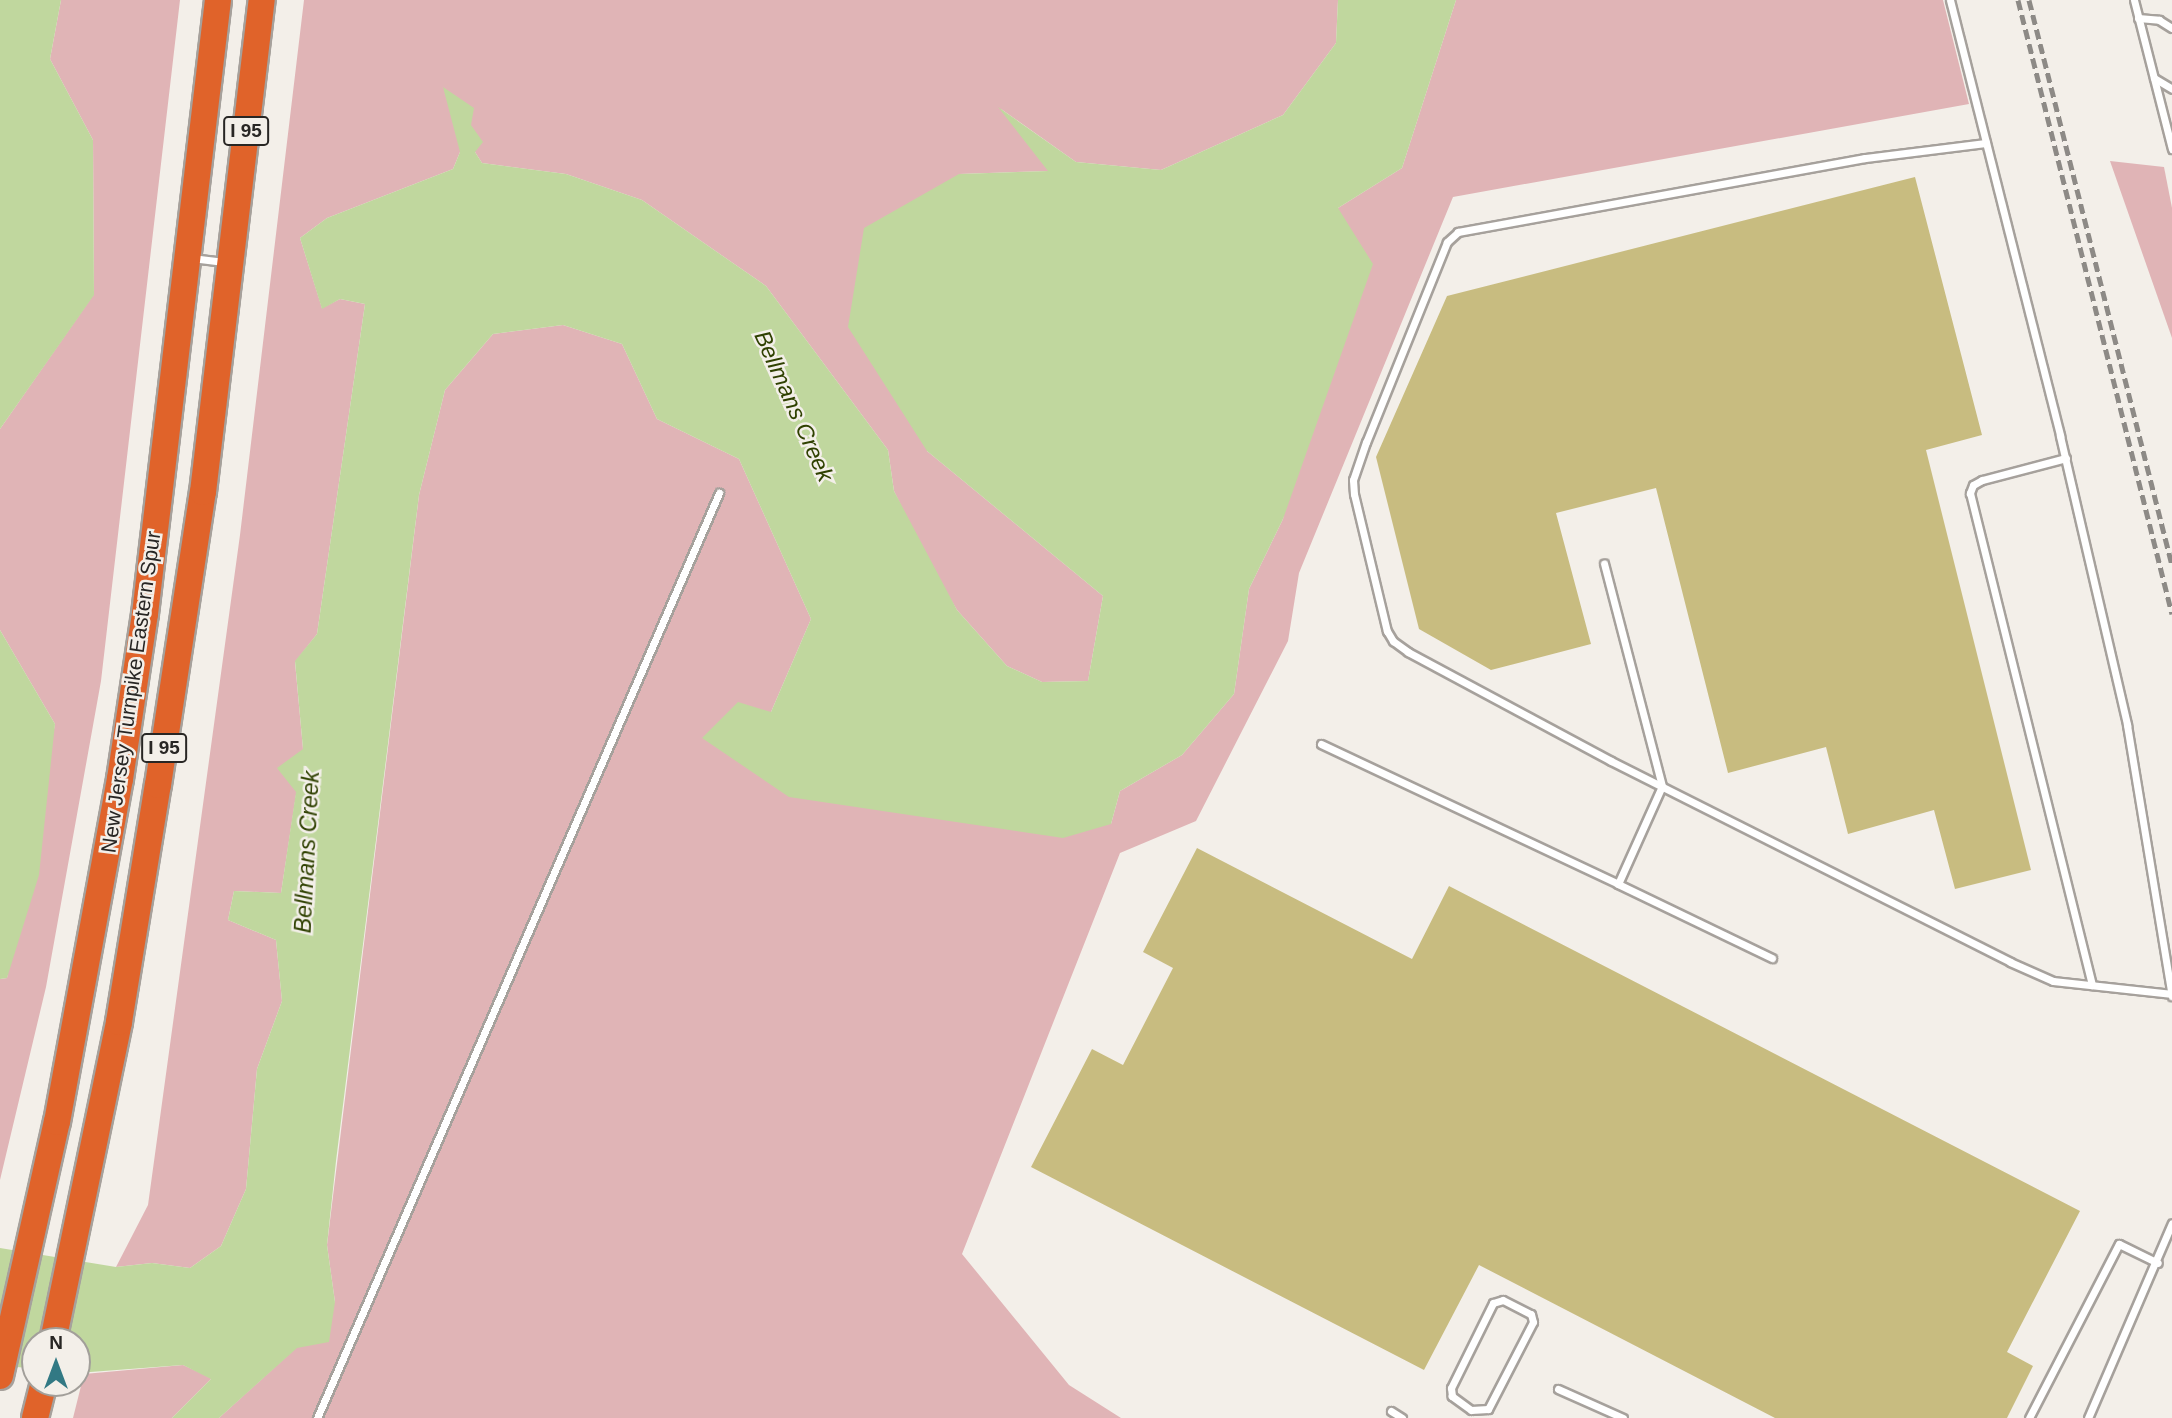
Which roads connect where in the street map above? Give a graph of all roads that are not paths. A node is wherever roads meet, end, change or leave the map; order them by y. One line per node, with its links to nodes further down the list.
1 (218, 0): 11 (highway, New Jersey Turnpike Eastern Spur / I 95)
2 (262, 0): 12 (highway, New Jersey Turnpike Eastern Spur / I 95)
3 (1950, 0): 9 (lane)
4 (2134, 0): 5 (lane)
5 (2138, 18): 6 (lane); 7 (lane)
6 (2172, 28)
7 (2154, 78): 8 (lane); 10 (lane)
8 (2172, 89)
9 (1986, 143): 13 (lane); 17 (lane)
10 (2172, 149)
11 (187, 257): 12 (lane); 25 (highway, New Jersey Turnpike Eastern Spur / I 95)
12 (231, 262): 24 (highway, New Jersey Turnpike Eastern Spur / I 95)
13 (2066, 458): 20 (lane); 21 (lane)
14 (719, 493): 31 (lane)
15 (1604, 563): 17 (lane)
16 (1321, 744): 18 (lane)
17 (1662, 786): 18 (lane); 20 (lane)
18 (1618, 884): 19 (lane)
19 (1772, 958)
20 (2092, 985): 21 (lane)
21 (2172, 996)
22 (2172, 1223): 23 (lane)
23 (2158, 1263): 35 (lane); 36 (lane)
24 (55, 1327)
25 (0, 1376)
26 (1558, 1389): 34 (lane)
27 (40, 1397): 30 (highway)
28 (1471, 1409): 28 (lane); 33 (lane)
29 (1391, 1411): 32 (lane)
30 (35, 1418)
31 (317, 1418)
32 (1402, 1418)
33 (1468, 1418)
34 (1623, 1418)
35 (2029, 1418)
36 (2088, 1418)

